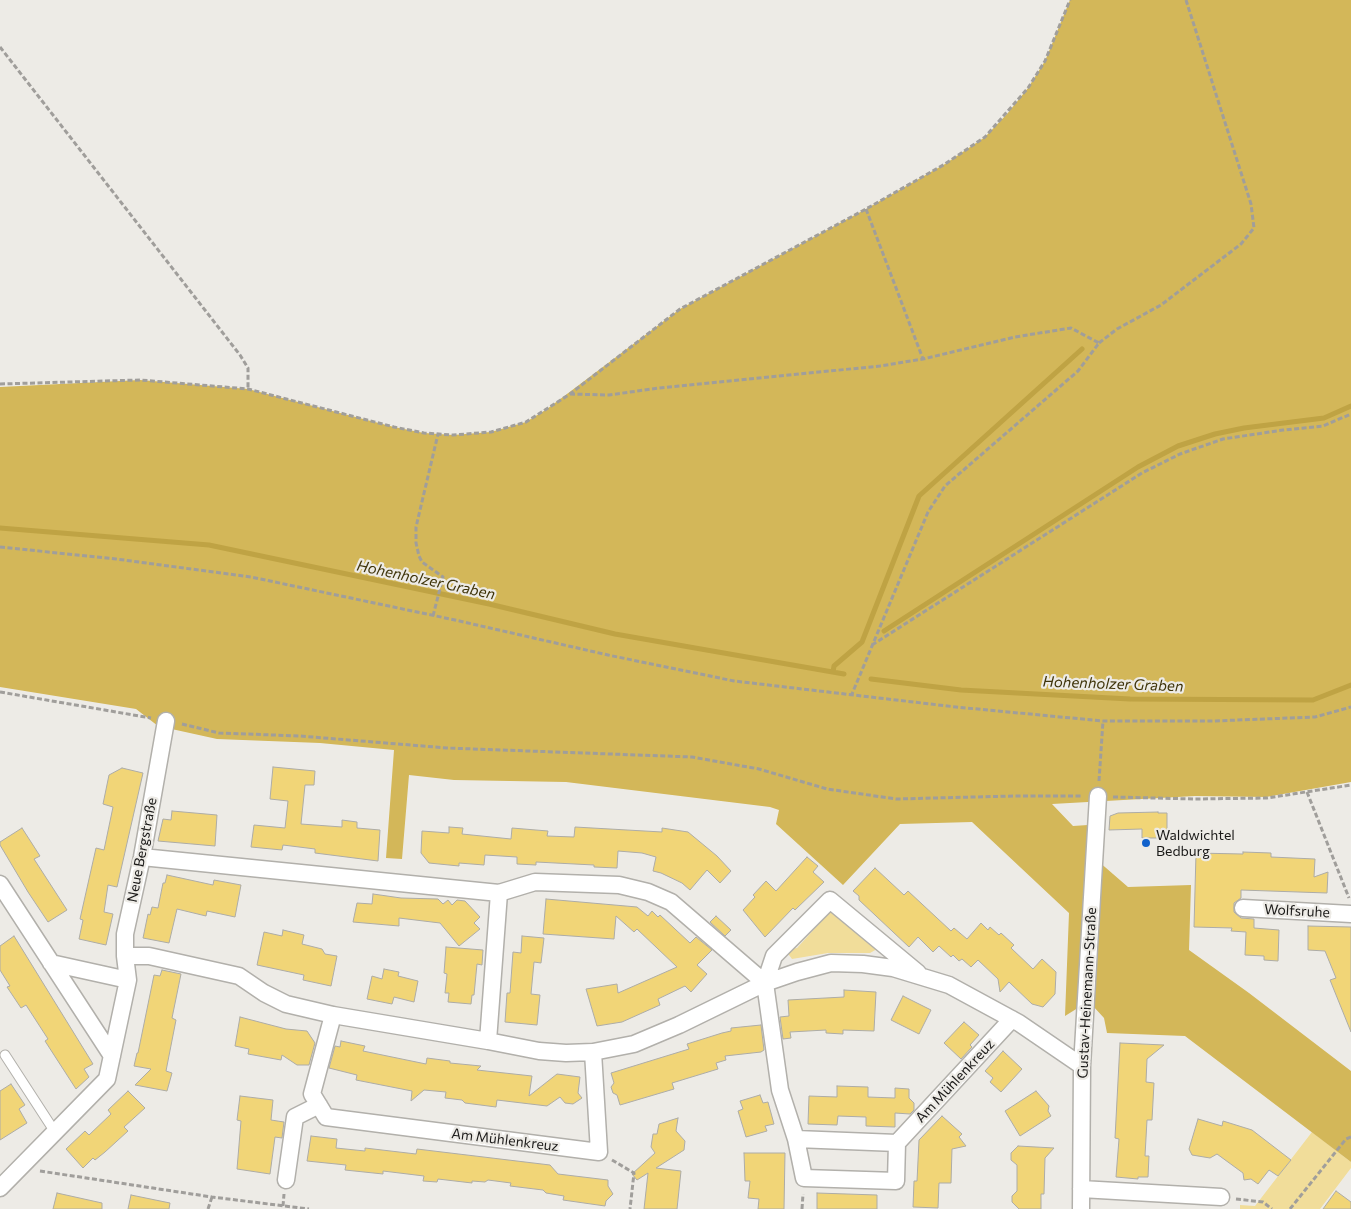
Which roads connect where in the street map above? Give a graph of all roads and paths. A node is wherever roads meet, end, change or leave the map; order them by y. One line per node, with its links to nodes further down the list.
1 (1070, 0): 4 (path)
2 (1186, 0): 5 (path)
3 (0, 46): 8 (path)
4 (866, 209): 6 (path); 9 (path)
5 (1099, 342): 6 (path); 14 (path)
6 (923, 359): 9 (path)
7 (0, 384): 8 (path)
8 (248, 389): 11 (path)
9 (570, 394): 11 (path)
10 (1351, 414): 14 (path)
11 (438, 434): 13 (path)
12 (0, 547): 13 (path)
13 (433, 616): 16 (path)
14 (872, 645): 16 (path)
15 (0, 692): 18 (path)
16 (852, 694): 19 (path)
17 (1351, 707): 19 (path)
18 (166, 721): 22 (path); 23 (street, Neue Bergstraße)
19 (1103, 721): 22 (path)
20 (1351, 785): 21 (path)
21 (1307, 792): 22 (path); 26 (path)
22 (1098, 796): 40 (street, Gustav-Heinemann-Straße)
23 (142, 857): 25 (street); 29 (street, Neue Bergstraße)
24 (0, 884): 30 (street)
25 (499, 893): 33 (street); 36 (street)
26 (1351, 903)
27 (1243, 908): 28 (street, Wolfsruhe)
28 (1351, 914)
29 (125, 956): 32 (street, Neue Bergstraße); 34 (street)
30 (51, 963): 32 (street); 39 (street)
31 (921, 976): 33 (street); 33 (street); 35 (street)
32 (128, 980): 39 (street, Neue Bergstraße)
33 (764, 983): 37 (street); 44 (street)
34 (333, 1015): 36 (street); 41 (street)
35 (1012, 1019): 40 (street); 45 (street, Am Mühlenkreuz)
36 (488, 1041): 37 (street)
37 (593, 1052): 46 (street)
38 (5, 1055): 42 (lane)
39 (112, 1056): 42 (street, Neue Bergstraße)
40 (1082, 1066): 50 (street, Gustav-Heinemann-Straße)
41 (318, 1105): 46 (street, Am Mühlenkreuz); 48 (street)
42 (55, 1132): 47 (street, Neue Bergstraße)
43 (1351, 1137): 58 (path)
44 (796, 1139): 45 (street); 45 (street)
45 (898, 1143)
46 (599, 1152): 55 (path)
47 (19, 1168): 49 (street, Neue Bergstraße); 51 (path)
48 (286, 1180)
49 (2, 1182)
50 (1080, 1190): 52 (street); 56 (street, Gustav-Heinemann-Straße)
51 (212, 1197): 53 (path); 54 (path)
52 (1221, 1197): 57 (path)
53 (208, 1209)
54 (309, 1209)
55 (630, 1209)
56 (1081, 1209)
57 (1272, 1209)
58 (1290, 1209)

